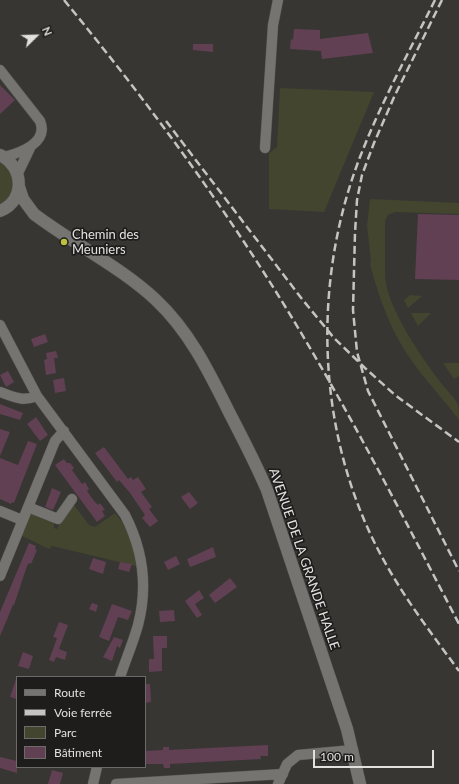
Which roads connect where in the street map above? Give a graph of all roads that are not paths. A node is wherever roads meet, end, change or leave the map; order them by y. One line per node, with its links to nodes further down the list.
1 (278, 0): 4 (street)
2 (0, 70): 3 (street)
3 (31, 146): 5 (street); 6 (street)
4 (265, 148)
5 (2, 156): 6 (street)
6 (18, 173): 7 (street)
7 (19, 187): 8 (street); 9 (street, AVENUE DE LA GRANDE HALLE)
8 (2, 211): 9 (street, AVENUE DE LA GRANDE HALLE)
9 (34, 214): 20 (street, AVENUE DE LA GRANDE HALLE)
10 (0, 325): 12 (street)
11 (0, 392): 12 (street)
12 (37, 396): 13 (street)
13 (64, 431): 15 (street); 19 (street)
14 (72, 499): 15 (street)
15 (28, 507): 17 (street)
16 (0, 511): 17 (street)
17 (22, 520): 18 (street)
18 (0, 576)
19 (120, 676)
20 (353, 750): 22 (street); 26 (street, AVENUE DE LA GRANDE HALLE)
21 (97, 768): 23 (street)
22 (283, 774): 24 (street); 25 (street)
23 (93, 784)
24 (116, 784)
25 (278, 784)
26 (360, 784)

